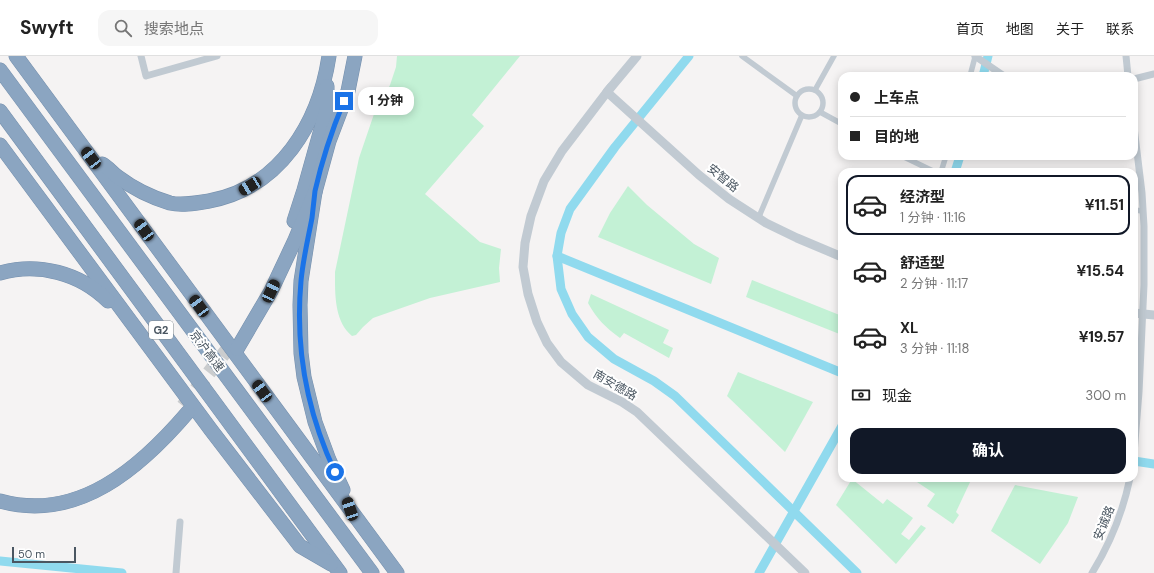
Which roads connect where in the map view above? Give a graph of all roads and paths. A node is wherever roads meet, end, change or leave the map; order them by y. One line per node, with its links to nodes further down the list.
1 (16, 56): 25 (highway)
2 (141, 56): 3 (street)
3 (217, 56)
4 (355, 56): 29 (highway)
5 (636, 56): 18 (street, 南安德路)
6 (742, 56): 19 (street)
7 (834, 56): 17 (street)
8 (1126, 56): 14 (street)
9 (977, 58): 12 (street); 13 (street)
10 (328, 62): 25 (highway); 29 (highway)
11 (0, 70): 46 (highway, 京沪高速 / G2)
12 (972, 72)
13 (998, 72)
14 (1128, 72)
15 (1154, 74): 16 (street)
16 (1138, 78)
17 (815, 90): 19 (street); 20 (street)
18 (607, 92): 32 (street, 安智路); 48 (street, 南安德路)
19 (798, 96): 21 (street)
20 (820, 112): 21 (street); 23 (street)
21 (802, 115): 32 (street)
22 (4, 117): 45 (highway, 京沪高速 / G2)
23 (838, 122)
24 (2, 148): 37 (highway)
25 (91, 158): 42 (highway)
26 (910, 160): 28 (street)
27 (1138, 160): 31 (street)
28 (927, 168)
29 (315, 192): 42 (highway)
30 (1138, 210): 31 (street)
31 (1143, 211): 35 (street)
32 (758, 218): 33 (street, 安智路)
33 (838, 255)
34 (0, 273): 37 (highway)
35 (1138, 313): 36 (street); 38 (street)
36 (1154, 315)
37 (142, 338): 45 (highway)
38 (1138, 404)
39 (186, 409): 41 (highway)
40 (1129, 482): 49 (street, 安诚路)
41 (1, 498)
42 (350, 509): 47 (highway)
43 (180, 522): 44 (street)
44 (176, 569)
45 (338, 570)
46 (372, 573)
47 (397, 573)
48 (805, 573)
49 (1092, 573)

